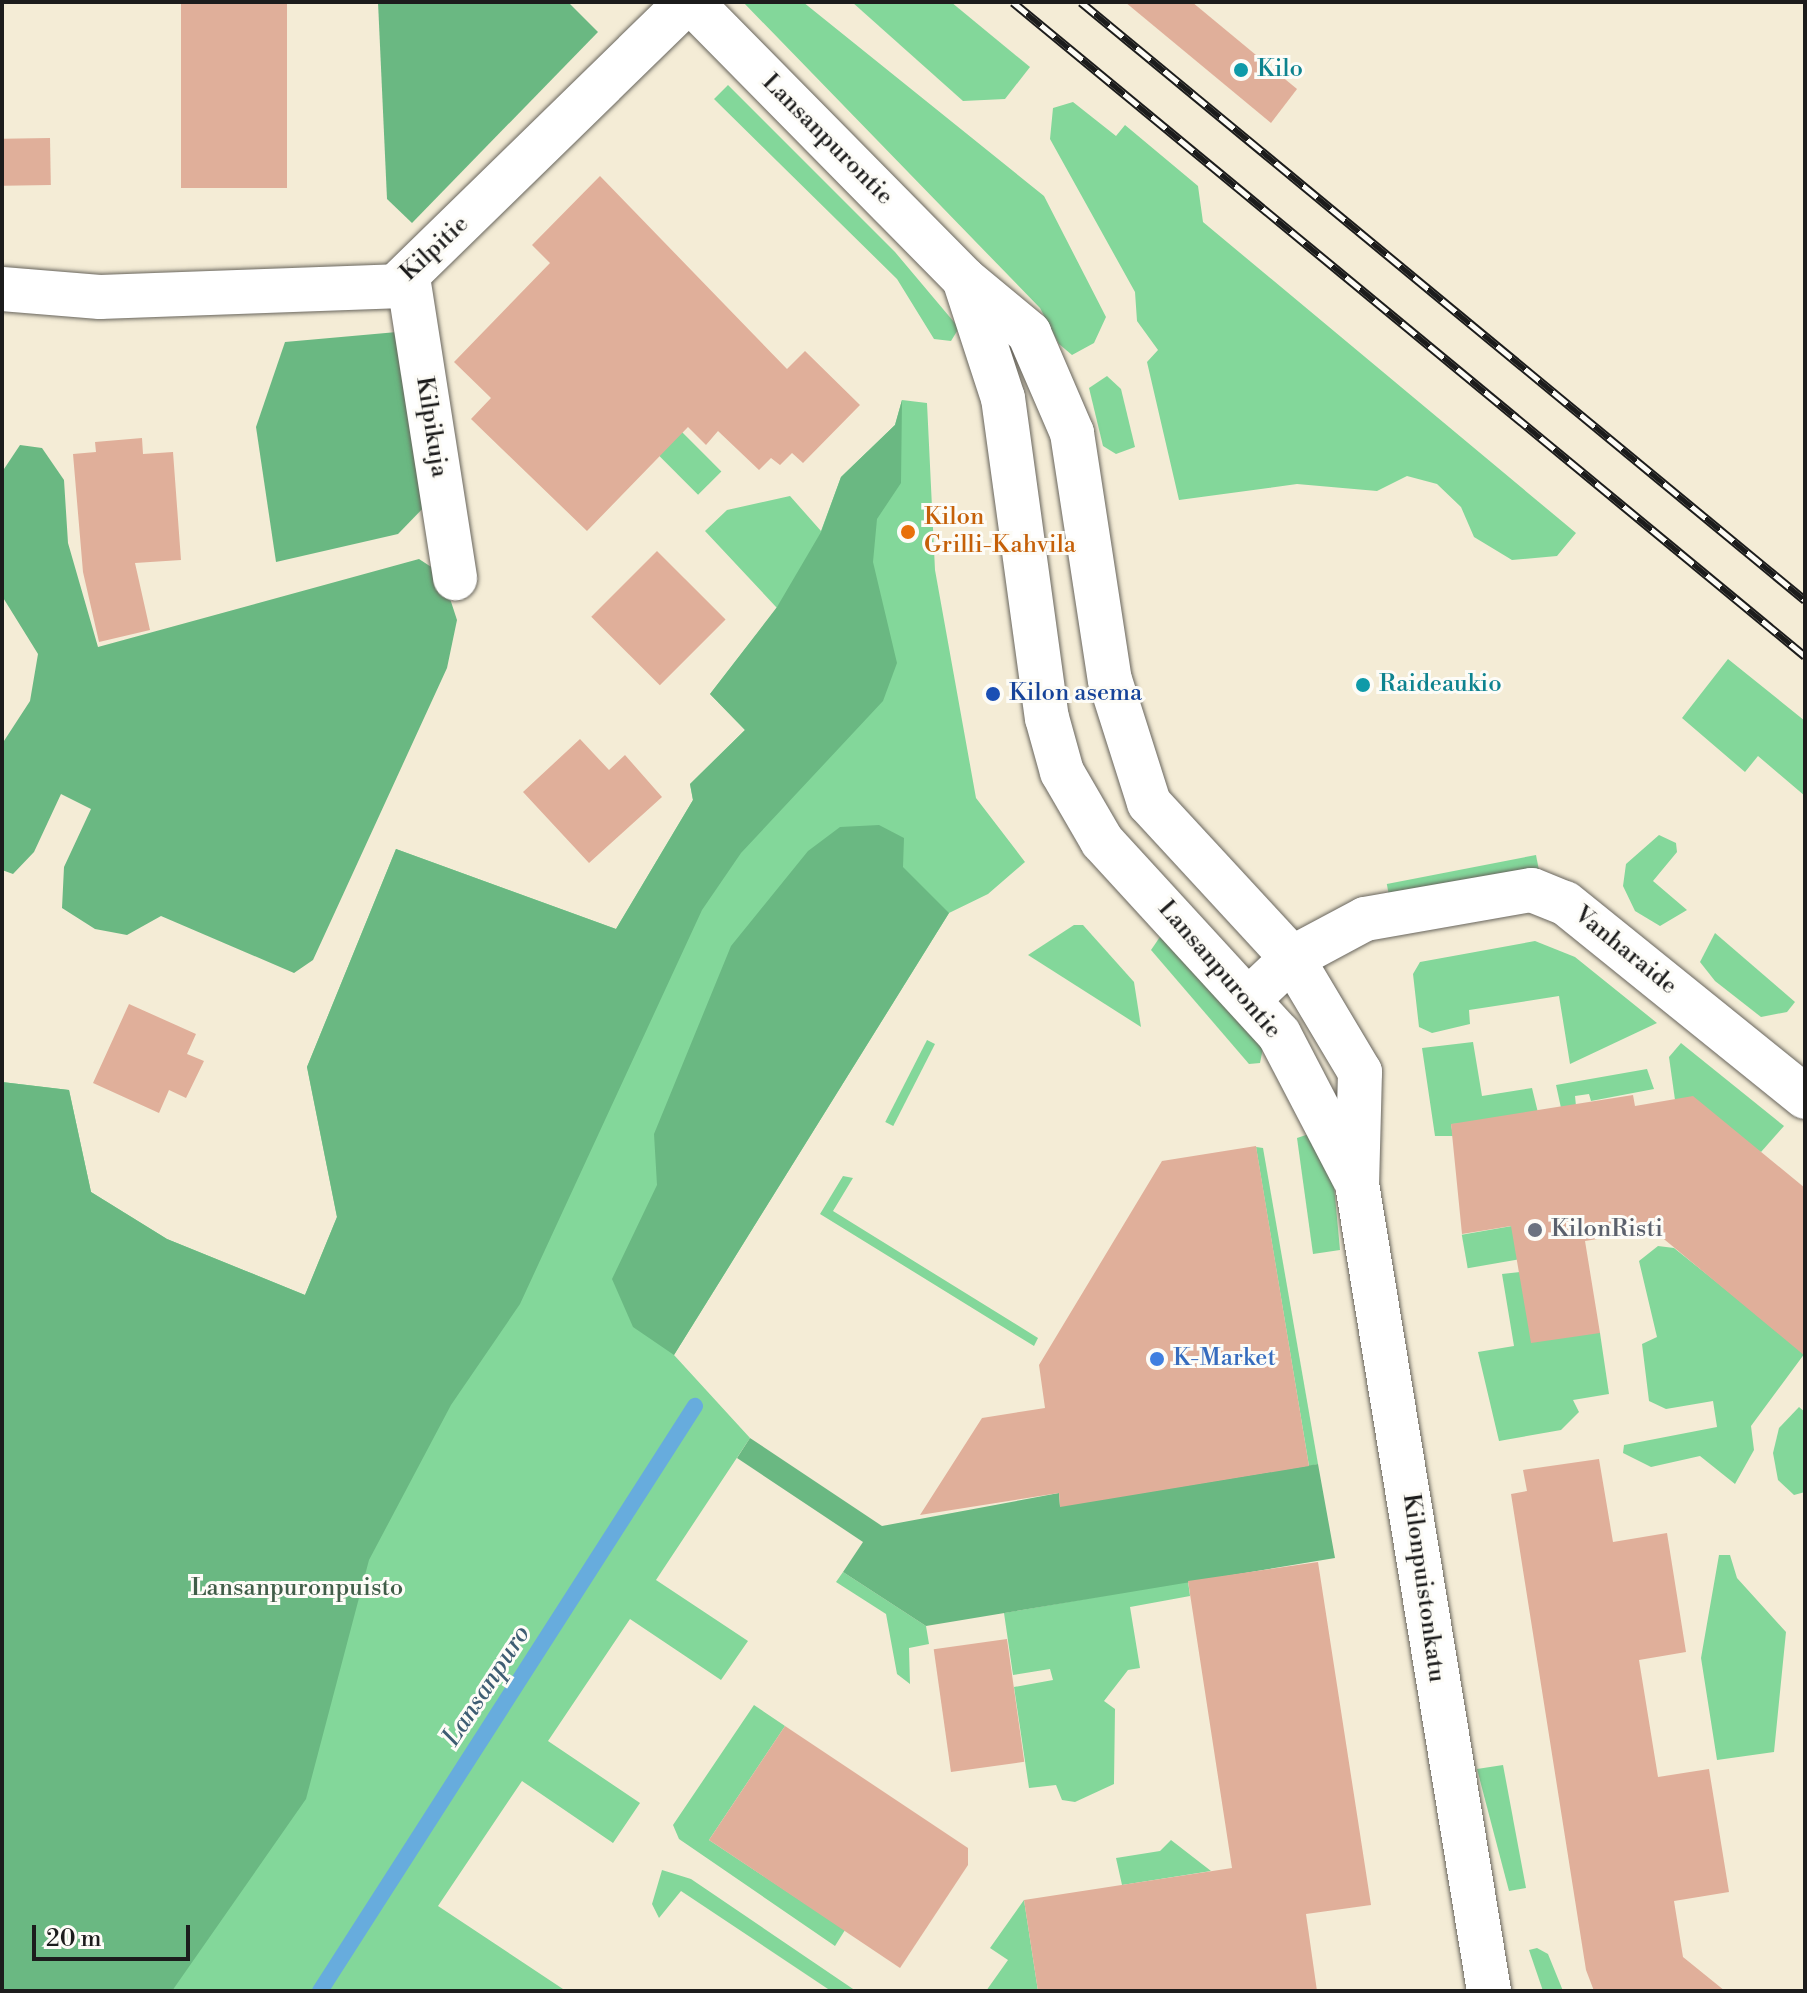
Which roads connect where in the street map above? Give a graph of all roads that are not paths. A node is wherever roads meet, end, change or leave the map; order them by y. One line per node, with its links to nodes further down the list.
1 (689, 2): 2 (street, Kilpitie); 3 (street, Lansanpurontie)
2 (408, 277): 4 (street, Kilpitie); 5 (street, Kilpikuja)
3 (964, 279): 6 (street, Lansanpurontie); 7 (street, Lansanpurontie)
4 (2, 289)
5 (455, 578)
6 (1292, 958): 7 (street, Vanharaide); 8 (street, Vanharaide); 9 (street, Lansanpurontie)
7 (1249, 999): 9 (street, Lansanpurontie)
8 (1805, 1097)
9 (1357, 1184): 10 (street, Kilonpuistonkatu)
10 (1489, 1991)

